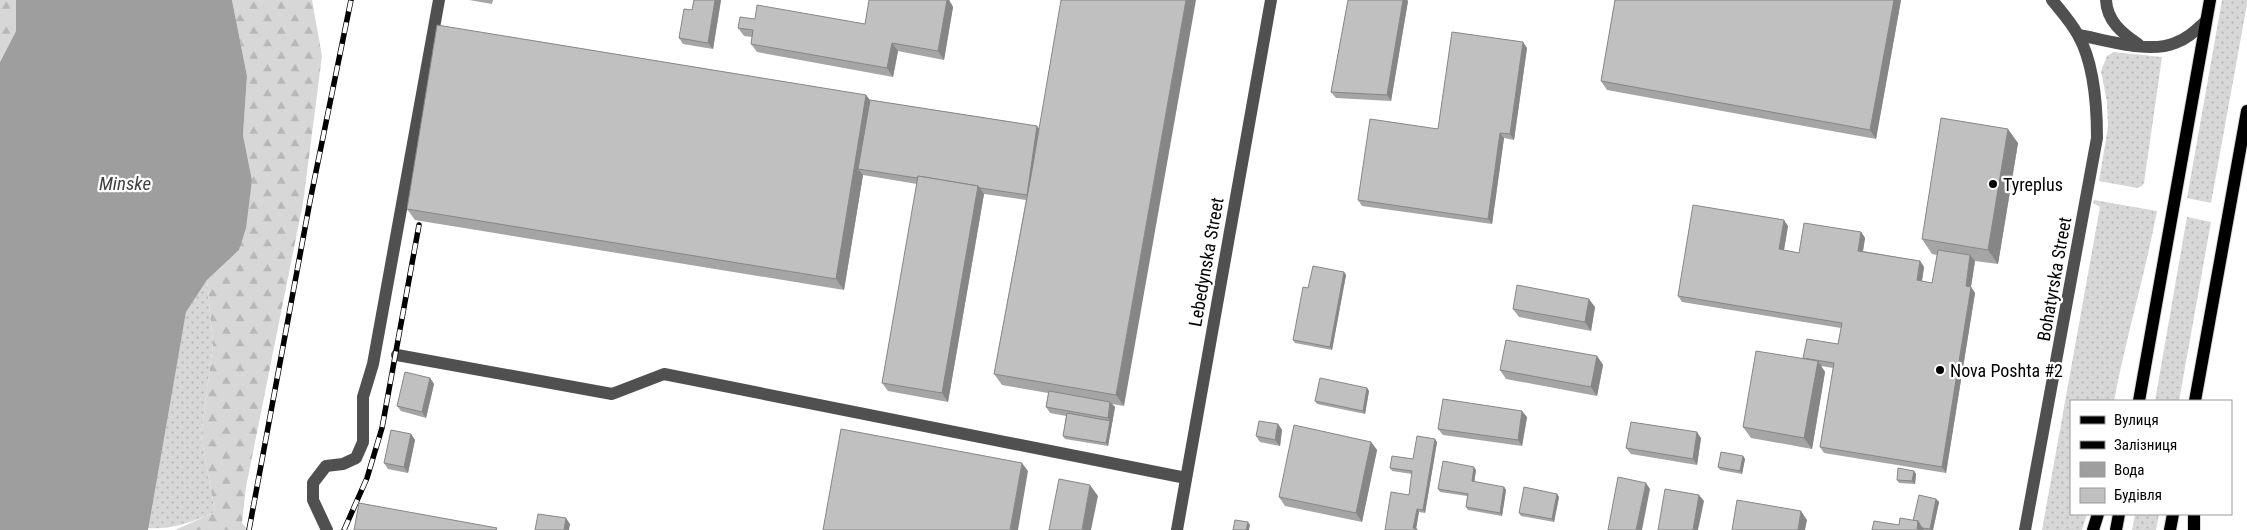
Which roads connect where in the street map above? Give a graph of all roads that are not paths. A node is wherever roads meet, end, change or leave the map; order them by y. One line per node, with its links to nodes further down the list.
1 (439, 0): 18 (street)
2 (1271, 0): 13 (street, Lebedynska Street)
3 (2052, 0): 7 (street)
4 (2106, 0): 8 (street)
5 (2210, 0): 6 (main road)
6 (2206, 21): 8 (street); 11 (main road)
7 (2079, 35): 8 (street); 20 (street, Bohatyrska Street)
8 (2142, 47)
9 (2247, 111): 12 (main road)
10 (397, 355): 13 (street)
11 (2139, 399)
12 (2195, 400)
13 (1186, 478): 19 (street, Lebedynska Street)
14 (2098, 515): 21 (main road)
15 (2118, 515): 22 (main road)
16 (2174, 515): 23 (main road)
17 (2194, 515): 24 (main road)
18 (327, 530)
19 (1177, 530)
20 (2025, 530)
21 (2093, 530)
22 (2116, 530)
23 (2170, 530)
24 (2194, 530)

